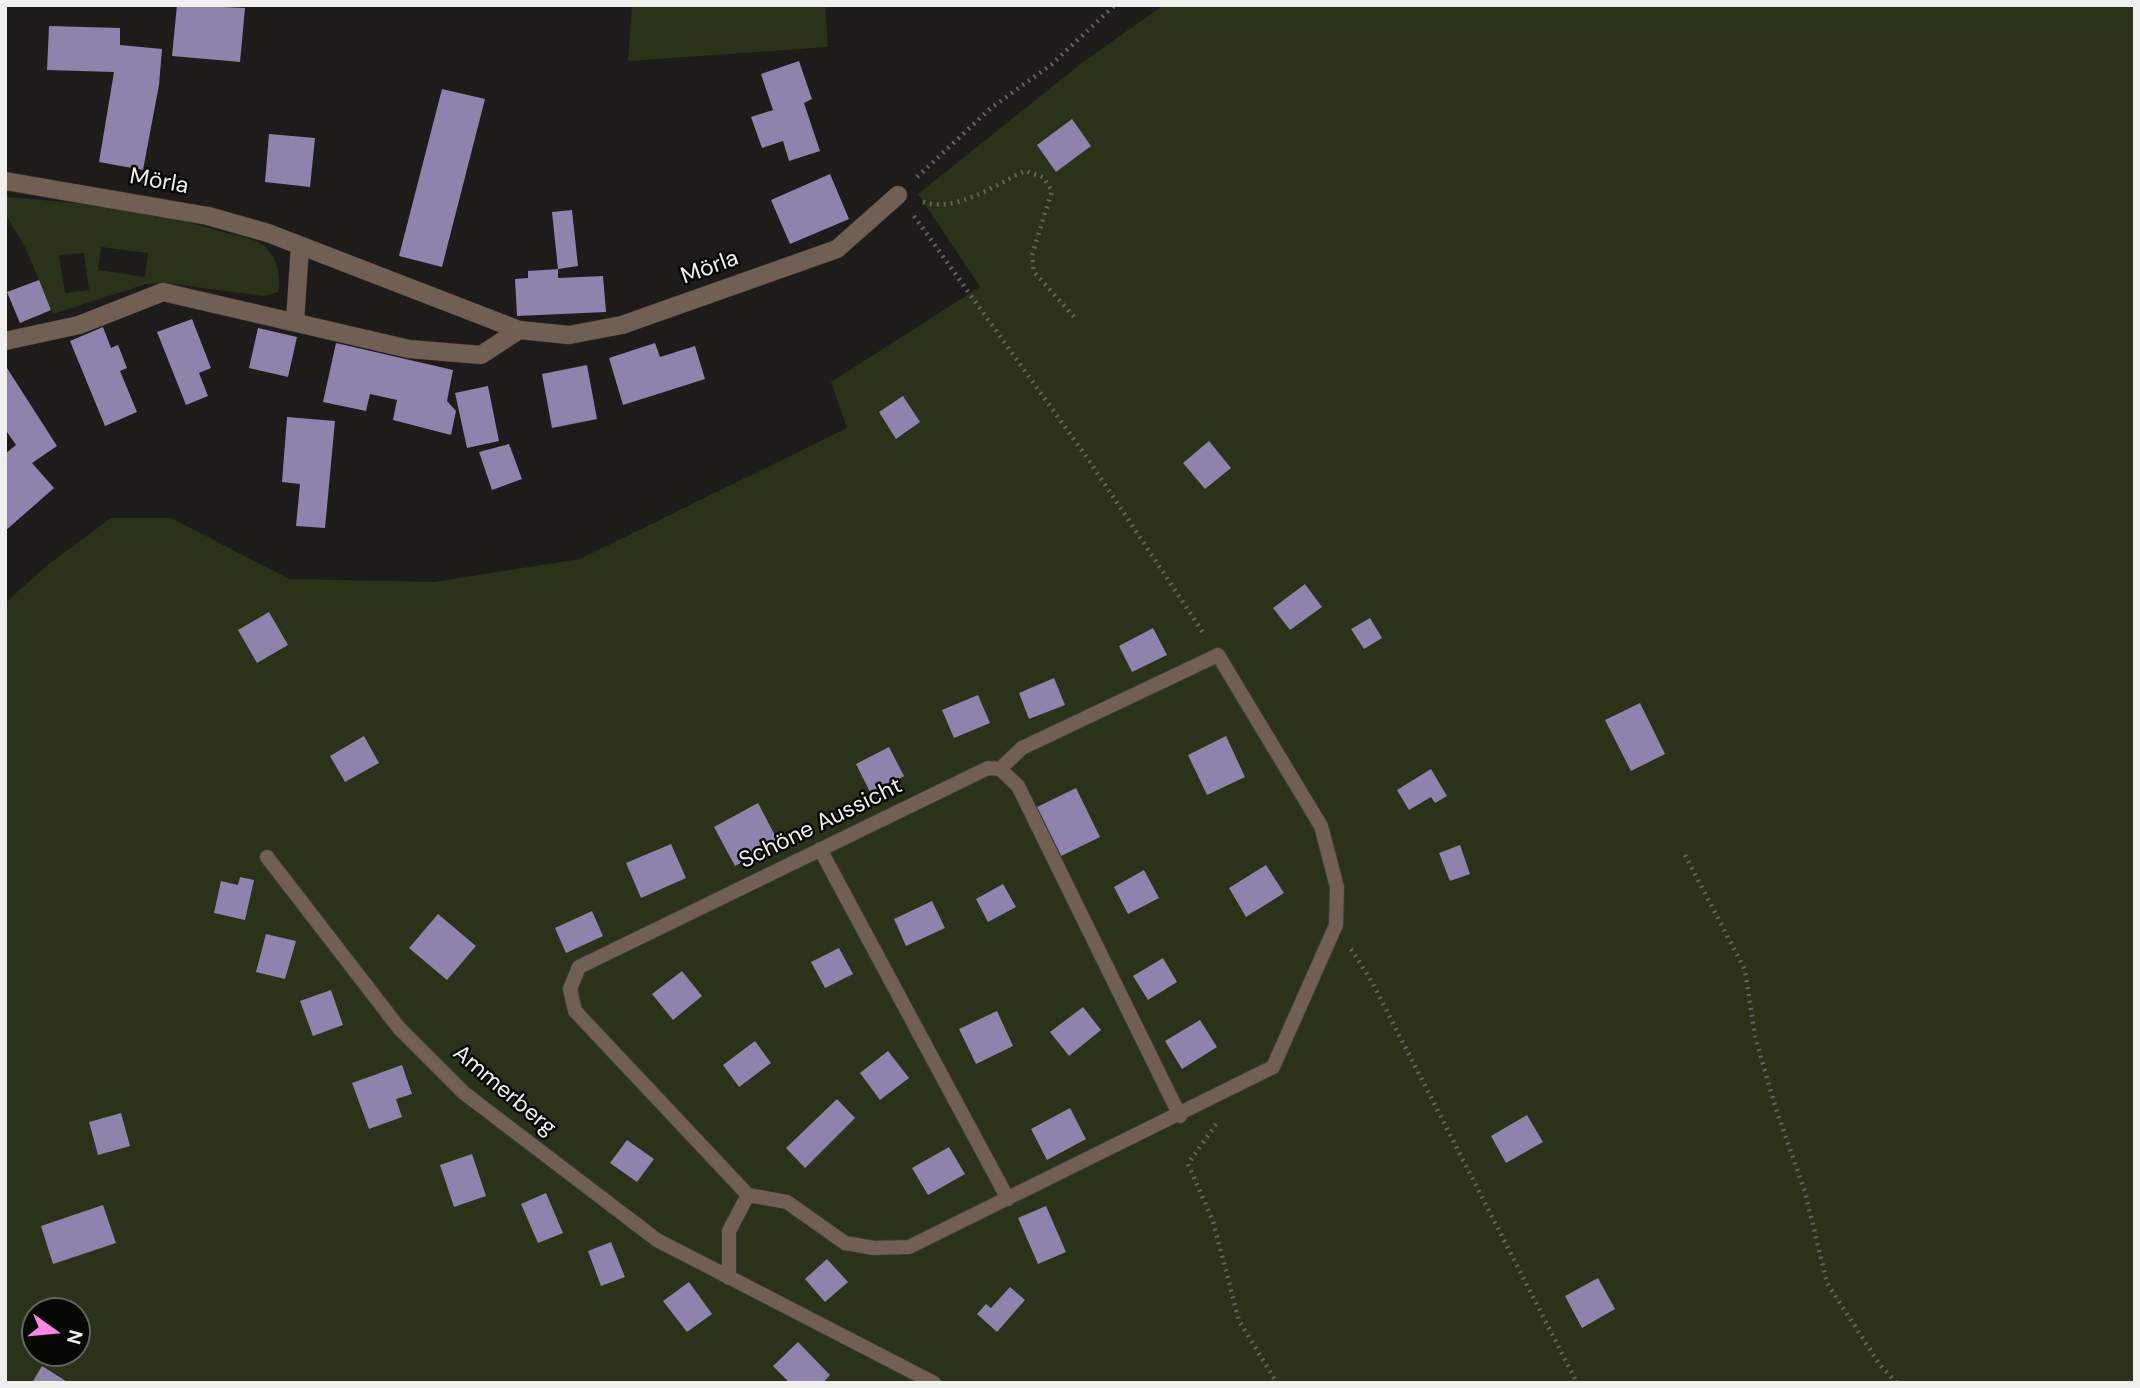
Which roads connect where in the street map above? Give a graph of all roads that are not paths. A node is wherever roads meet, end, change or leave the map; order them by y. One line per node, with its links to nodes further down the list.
1 (5, 181): 3 (street, Mörla)
2 (898, 195): 5 (street, Mörla)
3 (300, 246): 4 (street); 5 (street, Mörla)
4 (295, 322): 5 (street); 6 (street)
5 (519, 330)
6 (5, 341)
7 (1000, 769): 8 (lane, Schöne Aussicht); 10 (lane); 10 (lane)
8 (820, 849): 11 (lane, Schöne Aussicht); 12 (lane)
9 (267, 857): 13 (lane, Ammerberg)
10 (1180, 1116): 12 (lane)
11 (748, 1195): 12 (lane); 13 (lane)
12 (1008, 1199)
13 (729, 1278): 14 (lane)
14 (934, 1383)

